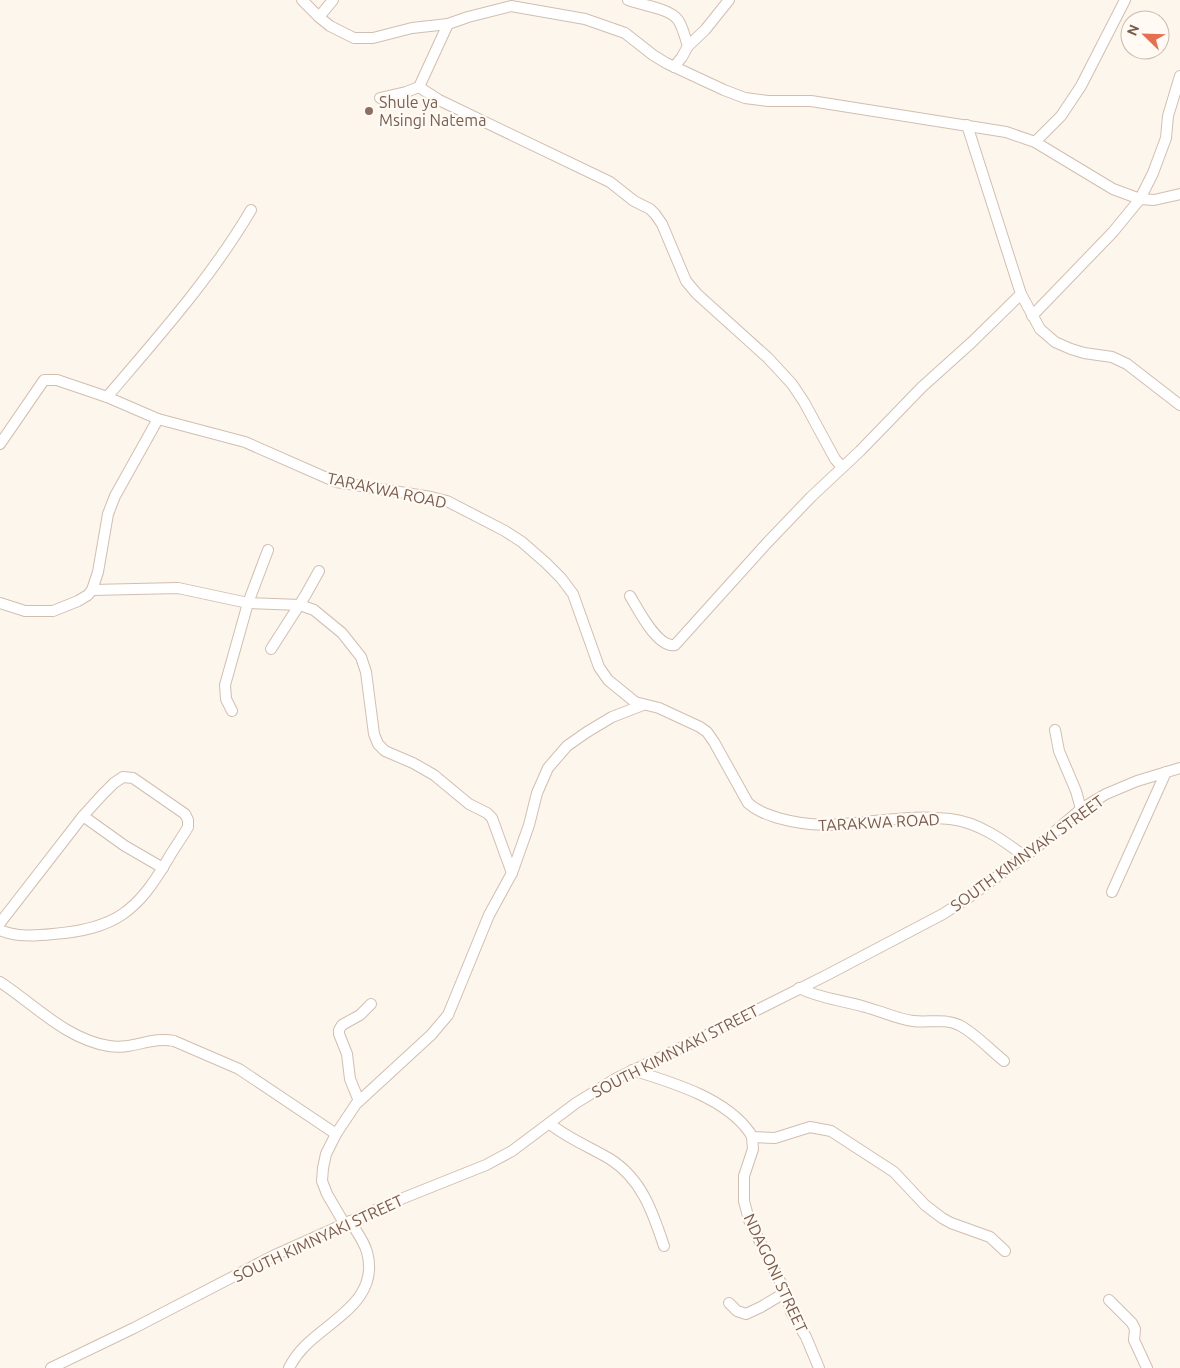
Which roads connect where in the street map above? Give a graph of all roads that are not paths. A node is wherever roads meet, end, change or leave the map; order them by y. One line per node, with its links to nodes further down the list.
1 (302, 0): 8 (street)
2 (334, 0): 8 (street)
3 (491, 0): 7 (street)
4 (628, 0): 10 (street)
5 (729, 0): 10 (street)
6 (1125, 0): 16 (street)
7 (488, 12): 9 (street); 11 (street)
8 (319, 17): 9 (street)
9 (448, 24): 13 (street)
10 (688, 46): 11 (street)
11 (674, 67): 15 (street)
12 (1180, 76): 18 (street)
13 (419, 87): 14 (street); 26 (street)
14 (380, 98)
15 (967, 125): 16 (street); 20 (street)
16 (1035, 142): 18 (street)
17 (1180, 194): 18 (street)
18 (1140, 199): 21 (street)
19 (251, 210): 22 (street)
20 (1021, 294): 21 (street); 26 (street)
21 (1032, 316): 23 (street)
22 (107, 397): 24 (street, TARAKWA ROAD); 25 (street, TARAKWA ROAD)
23 (1180, 405)
24 (158, 419): 29 (street); 35 (street, TARAKWA ROAD)
25 (0, 444)
26 (842, 467): 30 (street)
27 (268, 550): 32 (street)
28 (319, 571): 33 (street)
29 (92, 590): 31 (street); 32 (street)
30 (630, 596)
31 (0, 603)
32 (248, 603): 33 (street); 36 (street)
33 (300, 605): 34 (street); 44 (street)
34 (271, 649)
35 (643, 705): 42 (street, TARAKWA ROAD); 44 (street)
36 (232, 711)
37 (1055, 730): 40 (street)
38 (1180, 768): 39 (street, SOUTH KIMNYAKI STREET)
39 (1166, 772): 40 (street, SOUTH KIMNYAKI STREET); 45 (street)
40 (1081, 809): 42 (street, SOUTH KIMNYAKI STREET)
41 (83, 816): 43 (street); 43 (street); 46 (street)
42 (1024, 856): 49 (street, SOUTH KIMNYAKI STREET)
43 (163, 868): 47 (street)
44 (512, 873): 53 (street)
45 (1112, 892)
46 (0, 923)
47 (0, 930)
48 (0, 982): 55 (street)
49 (799, 988): 51 (street); 52 (street, SOUTH KIMNYAKI STREET)
50 (371, 1004): 53 (street)
51 (1004, 1061)
52 (632, 1070): 54 (street, SOUTH KIMNYAKI STREET); 56 (street)
53 (359, 1101): 55 (street)
54 (550, 1124): 57 (street, SOUTH KIMNYAKI STREET); 58 (street)
55 (336, 1134): 57 (street)
56 (752, 1137): 59 (street); 60 (street, NDAGONI STREET)
57 (347, 1222): 63 (street, SOUTH KIMNYAKI STREET); 64 (street)
58 (664, 1246)
59 (1005, 1251)
60 (786, 1292): 62 (street); 65 (street, NDAGONI STREET)
61 (1109, 1300): 66 (street)
62 (730, 1303)
63 (51, 1368)
64 (289, 1368)
65 (819, 1368)
66 (1148, 1368)

